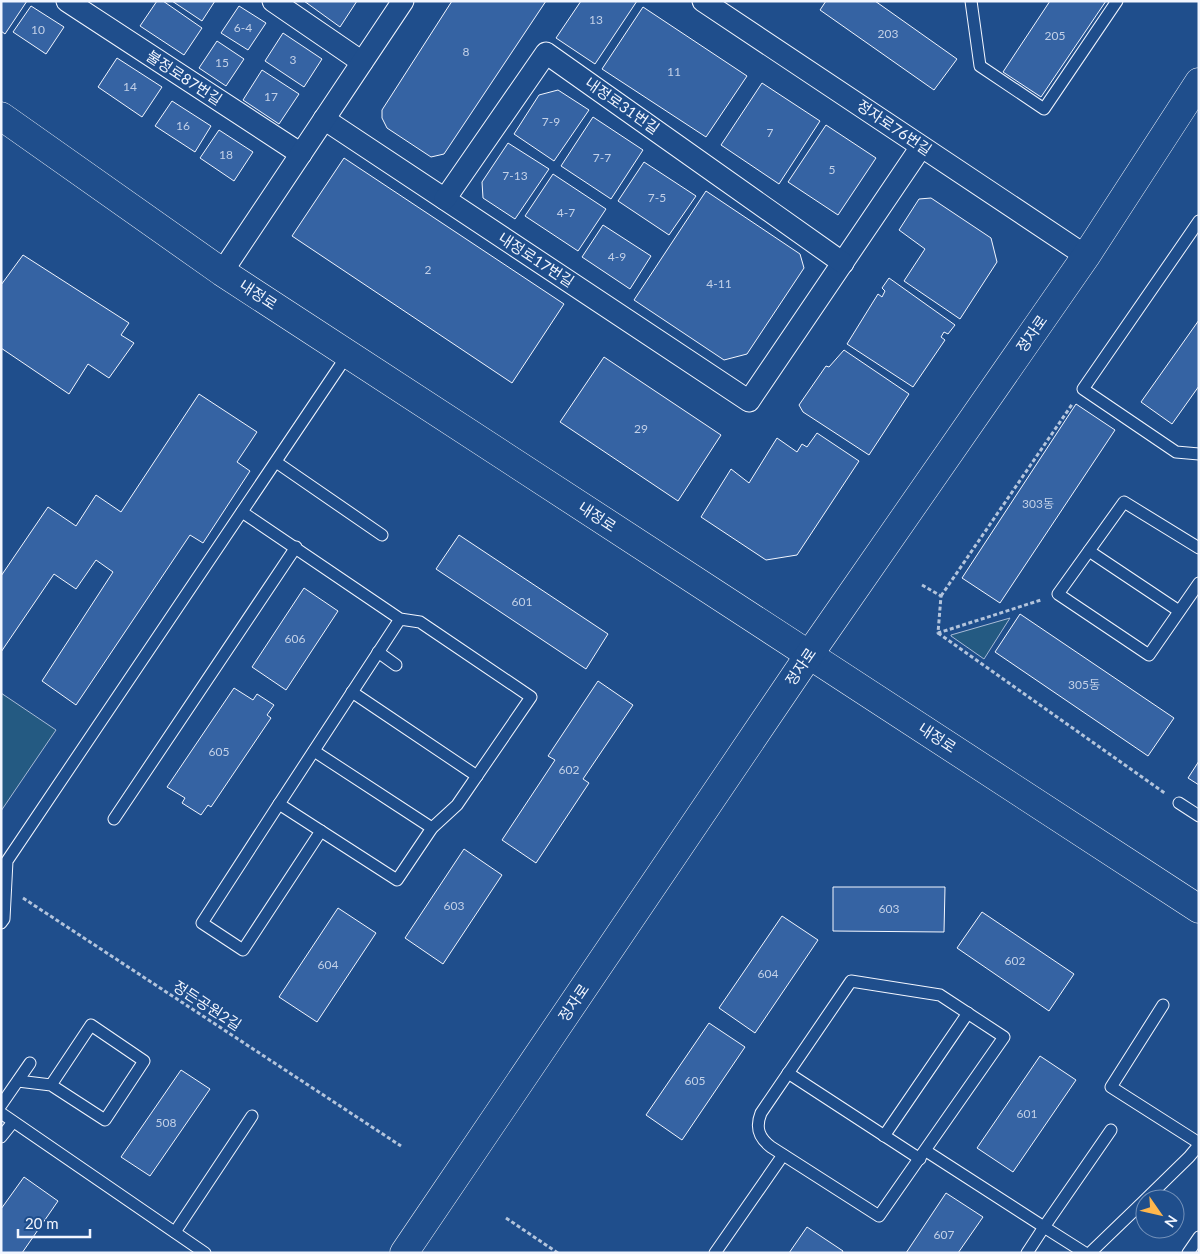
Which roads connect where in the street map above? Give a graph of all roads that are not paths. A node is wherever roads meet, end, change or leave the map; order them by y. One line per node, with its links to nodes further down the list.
1 (67, 1): 12 (street, 불정로87번길)
2 (273, 1): 7 (street)
3 (403, 1): 7 (street)
4 (703, 1): 11 (street, 정자로76번길)
5 (971, 1): 6 (lane)
6 (1117, 1)
7 (362, 62): 10 (street)
8 (1199, 82): 15 (street, 정자로)
9 (1, 116): 17 (street, 내정로)
10 (324, 119): 12 (street); 13 (street, 내정로17번길)
11 (922, 146): 15 (street, 정자로76번길); 16 (street)
12 (301, 154): 17 (street)
13 (445, 199): 16 (street, 내정로17번길); 16 (street, 내정로31번길)
14 (1199, 221): 19 (lane)
15 (1086, 256): 30 (street, 정자로)
16 (842, 263)
17 (222, 272): 18 (street, 내정로)
18 (348, 354): 20 (lane); 30 (street, 내정로)
19 (1199, 454)
20 (276, 462): 21 (lane); 22 (lane)
21 (242, 512): 23 (lane); 42 (lane)
22 (382, 535)
23 (296, 547): 28 (lane); 38 (lane)
24 (1199, 548): 25 (lane)
25 (1089, 551): 27 (lane); 27 (lane)
26 (1199, 583): 27 (lane)
27 (1179, 611)
28 (400, 618): 29 (lane); 34 (lane)
29 (378, 652): 31 (lane); 32 (lane)
30 (809, 655): 41 (street, 내정로); 66 (street, 정자로)
31 (396, 664)
32 (352, 692): 33 (lane); 34 (lane)
33 (314, 751): 36 (lane); 39 (lane)
34 (477, 776): 39 (lane)
35 (1179, 803): 37 (lane)
36 (280, 804): 40 (lane); 40 (lane)
37 (1199, 816)
38 (114, 820)
39 (432, 828): 40 (lane)
40 (321, 832)
41 (1199, 909)
42 (1, 923)
43 (1163, 1004): 56 (lane)
44 (968, 1013): 46 (lane); 54 (lane); 58 (lane)
45 (30, 1063): 47 (lane)
46 (788, 1073): 54 (lane); 57 (lane)
47 (18, 1081): 48 (lane); 49 (lane)
48 (51, 1085): 48 (lane)
49 (1, 1106)
50 (1, 1113): 52 (lane)
51 (252, 1116): 63 (lane)
52 (13, 1122): 55 (lane); 63 (lane)
53 (1111, 1130): 62 (lane)
54 (884, 1136): 58 (lane)
55 (1, 1137)
56 (1199, 1144): 59 (lane)
57 (783, 1155): 58 (lane); 67 (lane)
58 (923, 1155): 62 (lane)
59 (1194, 1161): 60 (lane)
60 (1158, 1189)
61 (1135, 1209): 70 (lane)
62 (1044, 1227): 68 (lane); 69 (lane)
63 (174, 1232): 65 (lane)
64 (1199, 1237): 71 (lane)
65 (205, 1253)
66 (404, 1253)
67 (715, 1253)
68 (1027, 1253)
69 (1085, 1253)
70 (1090, 1253)
71 (1188, 1253)

